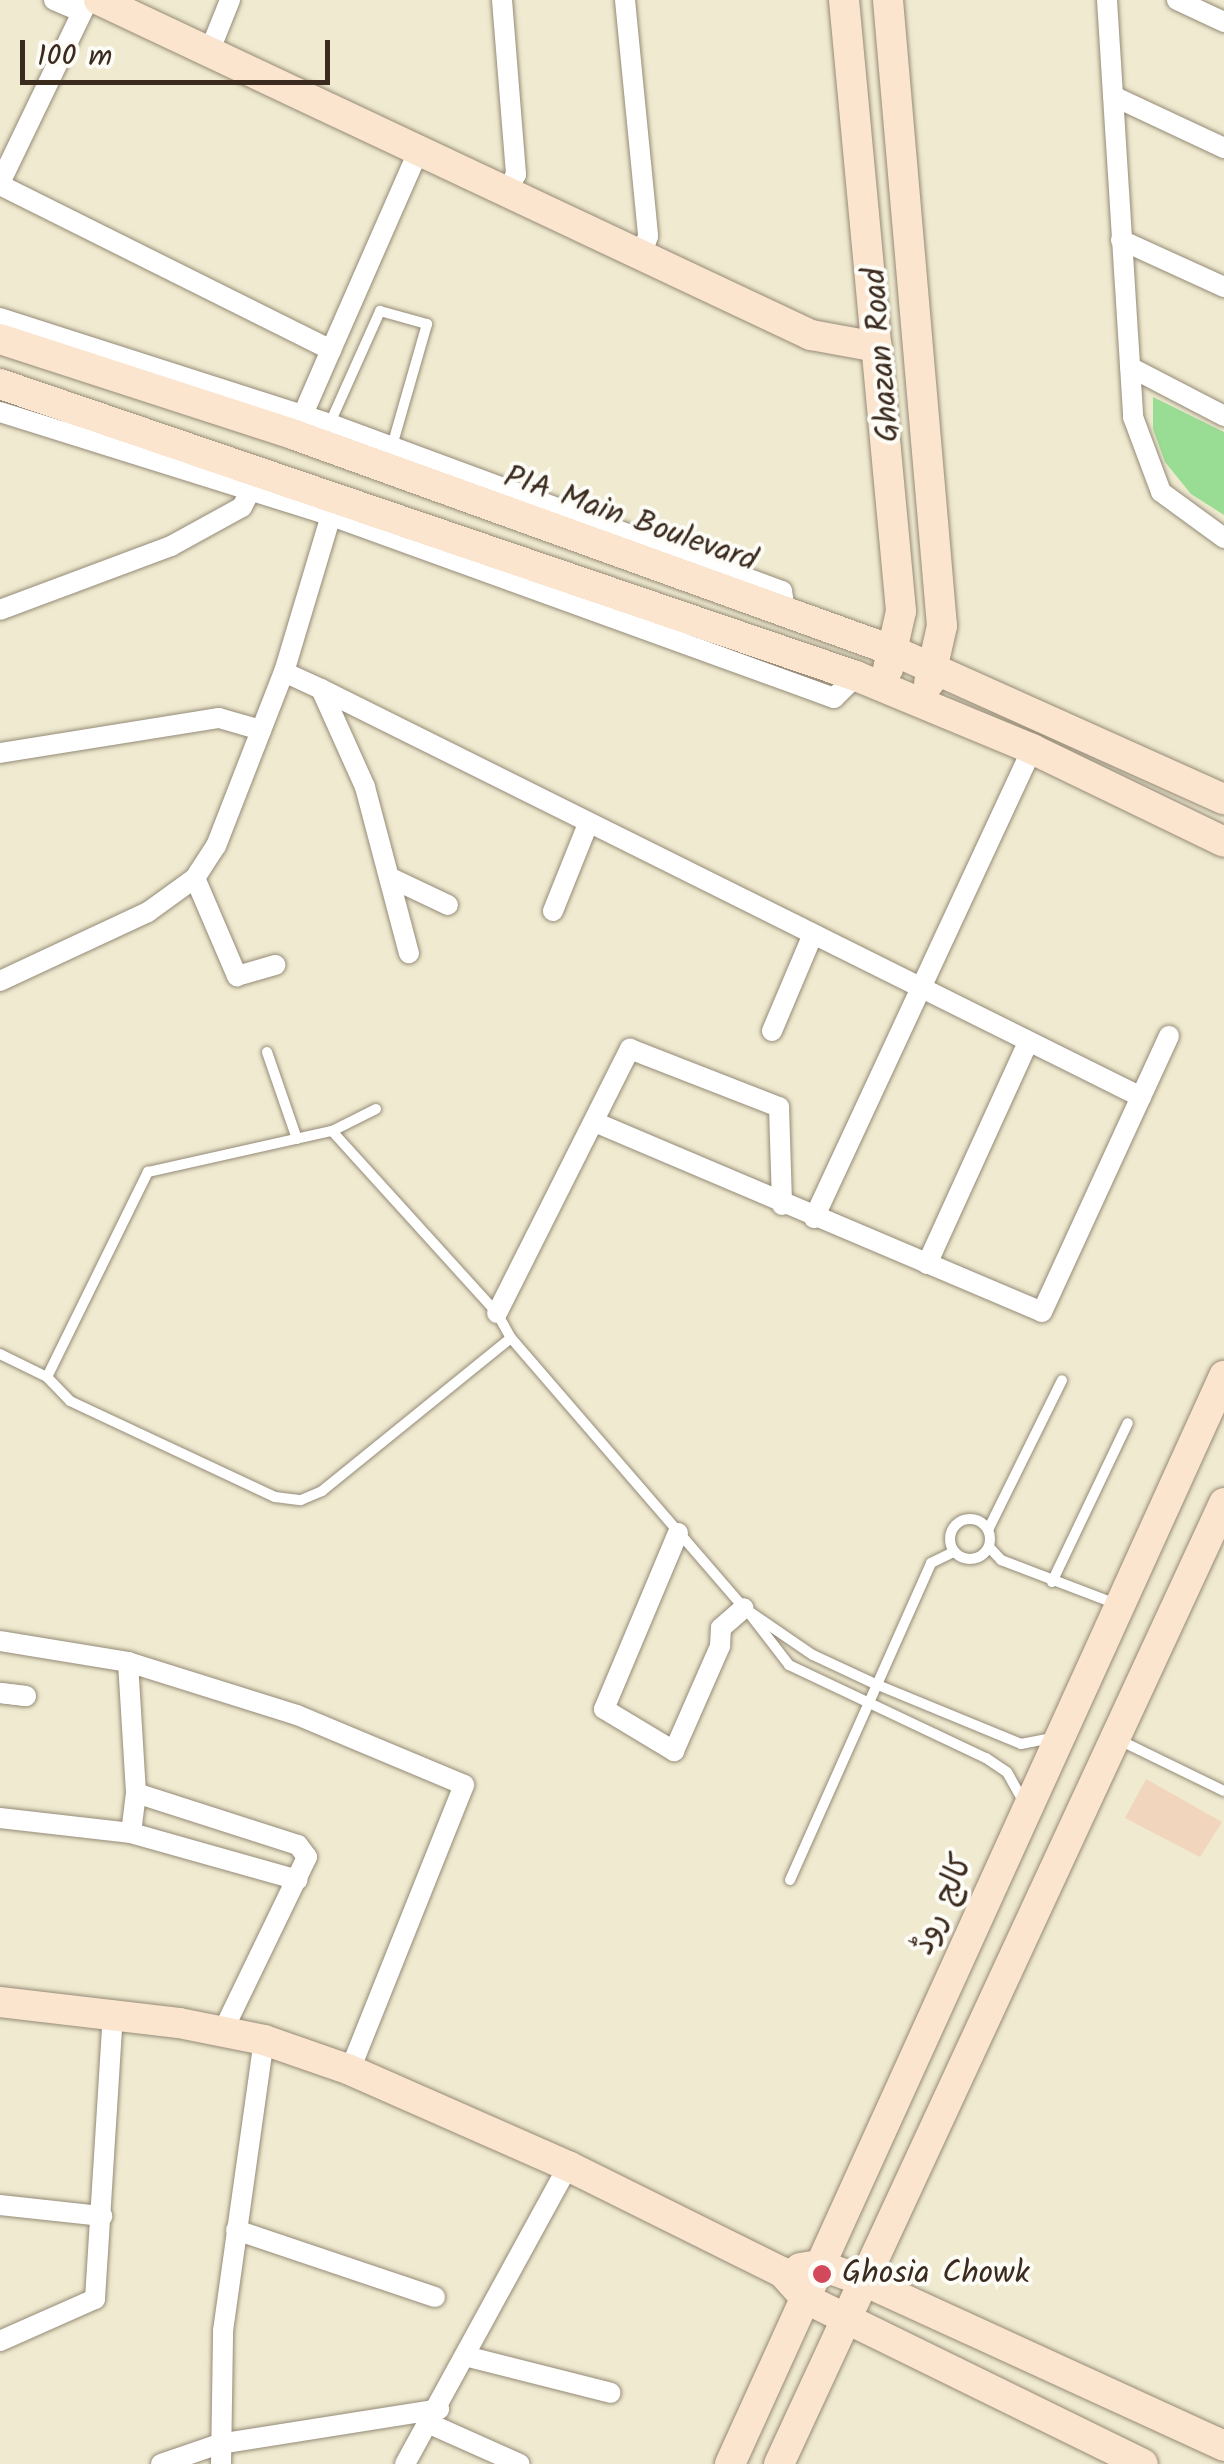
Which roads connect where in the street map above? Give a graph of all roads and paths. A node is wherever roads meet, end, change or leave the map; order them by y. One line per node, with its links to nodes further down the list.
1 (54, 0): 9 (street)
2 (230, 0): 11 (street)
3 (502, 0): 16 (street)
4 (625, 0): 18 (street)
5 (844, 0): 22 (main road, Ghazan Road)
6 (888, 0): 37 (main road, Ghazan Road)
7 (1107, 0): 12 (street)
8 (1176, 0): 10 (street)
9 (89, 4): 11 (main road); 15 (street)
10 (1224, 22)
11 (210, 50): 14 (main road)
12 (1112, 96): 13 (street); 17 (street)
13 (1224, 148)
14 (419, 150): 16 (main road); 23 (street)
15 (0, 184): 23 (street)
16 (508, 190): 18 (main road)
17 (1120, 240): 19 (street); 24 (street)
18 (642, 254): 22 (main road)
19 (1224, 287)
20 (0, 318): 29 (street)
21 (0, 339): 29 (main road, PIA Main Boulevard)
22 (877, 346): 36 (main road, Ghazan Road)
23 (331, 350): 29 (street)
24 (1130, 367): 27 (street); 33 (street)
25 (0, 384): 31 (main road)
26 (0, 412): 31 (street)
27 (1224, 416)
28 (330, 424): 29 (street); 30 (street); 30 (lane)
29 (299, 425): 35 (main road, PIA Main Boulevard)
30 (392, 446): 35 (street)
31 (255, 482): 32 (main road); 34 (street)
32 (334, 506): 38 (street); 39 (main road)
33 (1224, 538)
34 (0, 610)
35 (785, 610): 36 (main road, PIA Main Boulevard)
36 (894, 651): 37 (main road, PIA Main Boulevard); 39 (main road, Ghazan Road)
37 (934, 667): 41 (main road, Ghazan Road); 45 (main road, PIA Main Boulevard)
38 (284, 672): 40 (street); 42 (street)
39 (869, 681): 41 (main road)
40 (321, 689): 46 (street); 49 (street)
41 (922, 702): 43 (main road)
42 (261, 730): 44 (street); 48 (street)
43 (1032, 749): 47 (main road); 56 (street)
44 (0, 753)
45 (1224, 799)
46 (588, 824): 51 (street); 52 (street)
47 (1224, 842)
48 (195, 878): 54 (street); 55 (street)
49 (391, 878): 50 (street); 53 (street)
50 (448, 904)
51 (553, 911)
52 (813, 934): 56 (street); 57 (street)
53 (409, 952)
54 (274, 964)
55 (0, 980)
56 (919, 987): 59 (street); 67 (street)
57 (772, 1030)
58 (1169, 1036): 61 (street)
59 (1027, 1045): 61 (street); 68 (street)
60 (267, 1052): 65 (lane)
61 (1141, 1098): 68 (street)
62 (376, 1109): 64 (lane)
63 (597, 1123): 66 (street); 66 (street); 69 (street)
64 (332, 1131): 65 (lane); 69 (lane)
65 (298, 1138): 73 (lane)
66 (782, 1205): 67 (street)
67 (814, 1218): 68 (street)
68 (926, 1264)
69 (497, 1313): 70 (lane)
70 (511, 1338): 73 (lane); 79 (lane)
71 (0, 1354): 73 (lane)
72 (1224, 1376): 76 (main road, کالج روڈ)
73 (47, 1377)
74 (1062, 1380): 78 (lane)
75 (1128, 1423): 83 (lane)
76 (1177, 1477): 77 (main road); 84 (main road, کالج روڈ)
77 (1224, 1501): 82 (main road)
78 (988, 1530): 80 (lane); 81 (lane)
79 (678, 1533): 85 (lane); 85 (street)
80 (989, 1547): 81 (lane); 83 (lane)
81 (954, 1552): 88 (lane)
82 (1213, 1559): 93 (main road)
83 (1052, 1582): 84 (lane)
84 (1116, 1604): 92 (main road, کالج روڈ)
85 (746, 1610): 88 (lane); 91 (lane)
86 (0, 1641): 87 (street)
87 (128, 1662): 95 (street); 105 (street)
88 (873, 1683): 91 (lane); 92 (lane)
89 (0, 1694): 90 (street)
90 (26, 1696)
91 (865, 1705): 96 (lane); 100 (lane)
92 (1058, 1736): 96 (main road, کالج روڈ)
93 (1116, 1738): 94 (lane); 112 (main road)
94 (1224, 1790)
95 (136, 1793): 98 (street); 99 (street)
96 (1026, 1809): 110 (main road, کالج روڈ)
97 (0, 1818): 98 (street)
98 (131, 1834): 99 (street)
99 (298, 1880): 103 (street)
100 (790, 1880)
101 (0, 2002): 102 (main road)
102 (113, 2012): 103 (main road); 108 (street)
103 (222, 2031): 104 (main road)
104 (264, 2040): 105 (main road); 109 (street)
105 (350, 2070): 106 (main road)
106 (568, 2166): 111 (main road); 117 (street)
107 (0, 2205): 108 (street)
108 (102, 2216): 116 (street)
109 (236, 2230): 113 (street); 121 (street)
110 (820, 2265): 111 (main road); 112 (main road); 114 (main road, کالج روڈ)
111 (782, 2272): 114 (main road)
112 (864, 2281): 115 (main road); 120 (main road)
113 (435, 2297)
114 (806, 2299): 115 (main road); 125 (main road, کالج روڈ)
115 (848, 2319): 126 (main road); 127 (main road)
116 (5, 2336)
117 (469, 2356): 118 (street); 119 (street)
118 (611, 2393)
119 (435, 2417): 121 (street); 123 (street); 124 (street)
120 (1224, 2446)
121 (220, 2454): 122 (street)
122 (161, 2464)
123 (405, 2464)
124 (520, 2464)
125 (730, 2464)
126 (779, 2464)
127 (1143, 2464)

